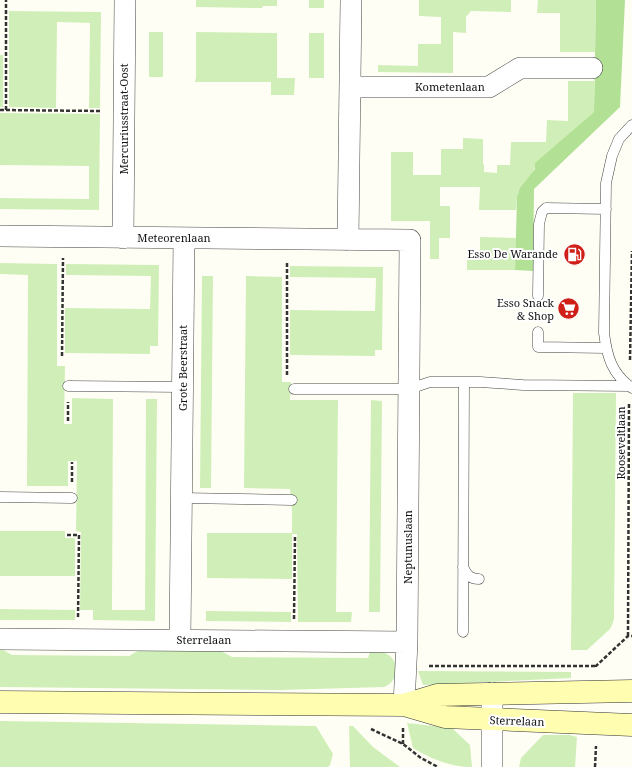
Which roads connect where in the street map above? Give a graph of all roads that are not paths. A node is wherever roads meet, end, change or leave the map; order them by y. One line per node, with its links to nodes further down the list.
1 (125, 0): 8 (street, Mercuriusstraat-Oost)
2 (351, 0): 4 (street)
3 (592, 68): 4 (street, Kometenlaan)
4 (350, 87): 10 (street)
5 (632, 125): 6 (lane)
6 (606, 209): 11 (lane); 13 (lane)
7 (0, 236): 8 (street, Meteorenlaan)
8 (123, 238): 9 (street, Meteorenlaan)
9 (184, 238): 10 (street, Meteorenlaan); 16 (street, Grote Beerstraat)
10 (348, 240): 19 (street, Neptunuslaan)
11 (538, 296)
12 (538, 332): 13 (lane)
13 (606, 348): 17 (lane)
14 (464, 382): 17 (lane); 19 (lane); 24 (lane)
15 (68, 386): 16 (lane)
16 (182, 387): 22 (street, Grote Beerstraat)
17 (631, 387)
18 (294, 388): 19 (lane)
19 (409, 389): 29 (street, Neptunuslaan)
20 (0, 497): 21 (lane)
21 (72, 498)
22 (182, 498): 23 (lane); 28 (street, Grote Beerstraat)
23 (292, 500)
24 (463, 567): 25 (lane); 26 (lane)
25 (479, 579)
26 (463, 632)
27 (0, 639): 28 (street, Sterrelaan)
28 (180, 640): 29 (street, Sterrelaan)
29 (407, 642): 33 (street, Neptunuslaan)
30 (632, 691): 31 (street, Sterrelaan)
31 (492, 693): 33 (street, Sterrelaan); 34 (street)
32 (0, 702): 33 (street, Sterrelaan)
33 (404, 705): 34 (street, Sterrelaan)
34 (492, 720): 35 (street, Sterrelaan); 36 (street)
35 (632, 724)
36 (492, 767)

